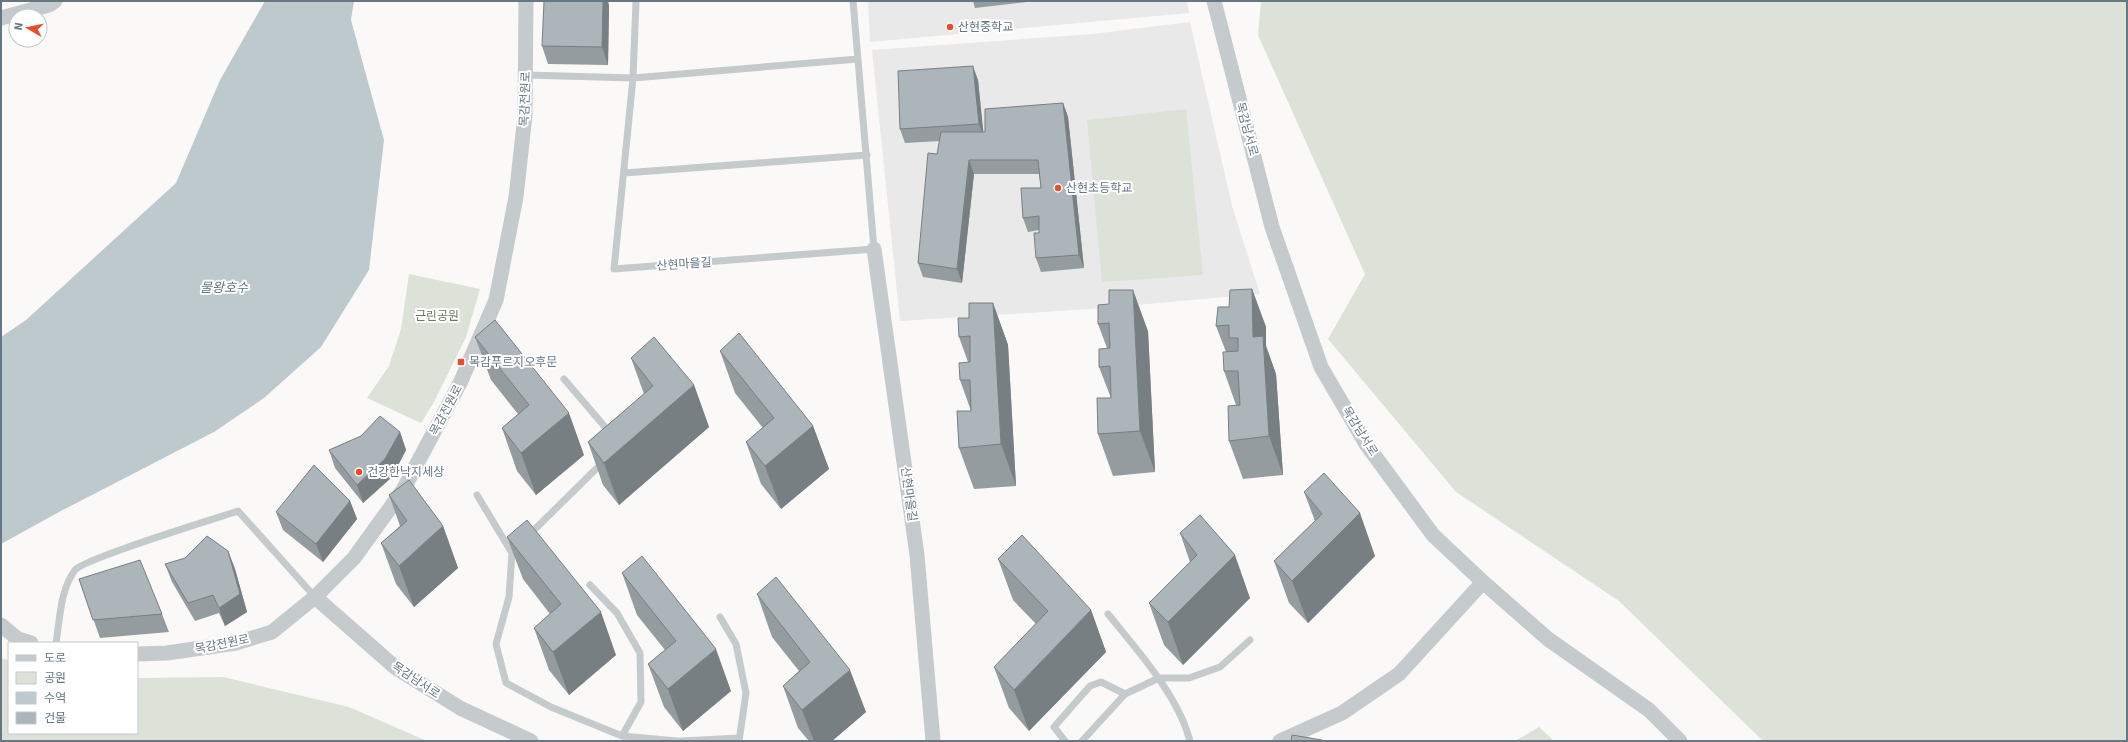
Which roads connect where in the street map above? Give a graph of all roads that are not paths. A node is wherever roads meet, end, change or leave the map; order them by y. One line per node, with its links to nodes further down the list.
1 (55, 1): 6 (street)
2 (526, 1): 8 (street, 목감전원로)
3 (636, 1): 9 (lane, 산현마을길)
4 (853, 1): 7 (lane, 산현마을길)
5 (1214, 1): 18 (street, 목감남서로)
6 (1, 18)
7 (858, 59): 9 (lane); 10 (lane, 산현마을길)
8 (526, 75): 9 (lane); 20 (street, 목감전원로)
9 (634, 78): 11 (lane, 산현마을길)
10 (867, 155): 11 (lane); 12 (lane, 산현마을길)
11 (624, 173): 12 (lane, 산현마을길)
12 (874, 249): 35 (street, 산현마을길)
13 (564, 379): 14 (lane)
14 (612, 442)
15 (609, 456): 17 (lane)
16 (477, 495): 17 (lane)
17 (517, 548): 30 (lane)
18 (1483, 582): 39 (street); 40 (street, 목감남서로)
19 (590, 585): 30 (lane)
20 (315, 597): 26 (lane); 27 (street, 목감전원로); 32 (street, 목감남서로)
21 (1108, 614): 28 (lane)
22 (720, 617): 31 (lane)
23 (1, 625): 25 (street)
24 (1250, 640): 28 (lane)
25 (28, 642)
26 (56, 642)
27 (138, 654)
28 (1159, 678): 29 (lane); 38 (lane)
29 (1125, 694): 36 (lane); 37 (lane)
30 (622, 736): 33 (lane)
31 (739, 739): 34 (lane)
32 (531, 741)
33 (677, 741)
34 (681, 741)
35 (933, 741)
36 (1065, 741)
37 (1082, 741)
38 (1190, 741)
39 (1280, 741)
40 (1680, 741)

